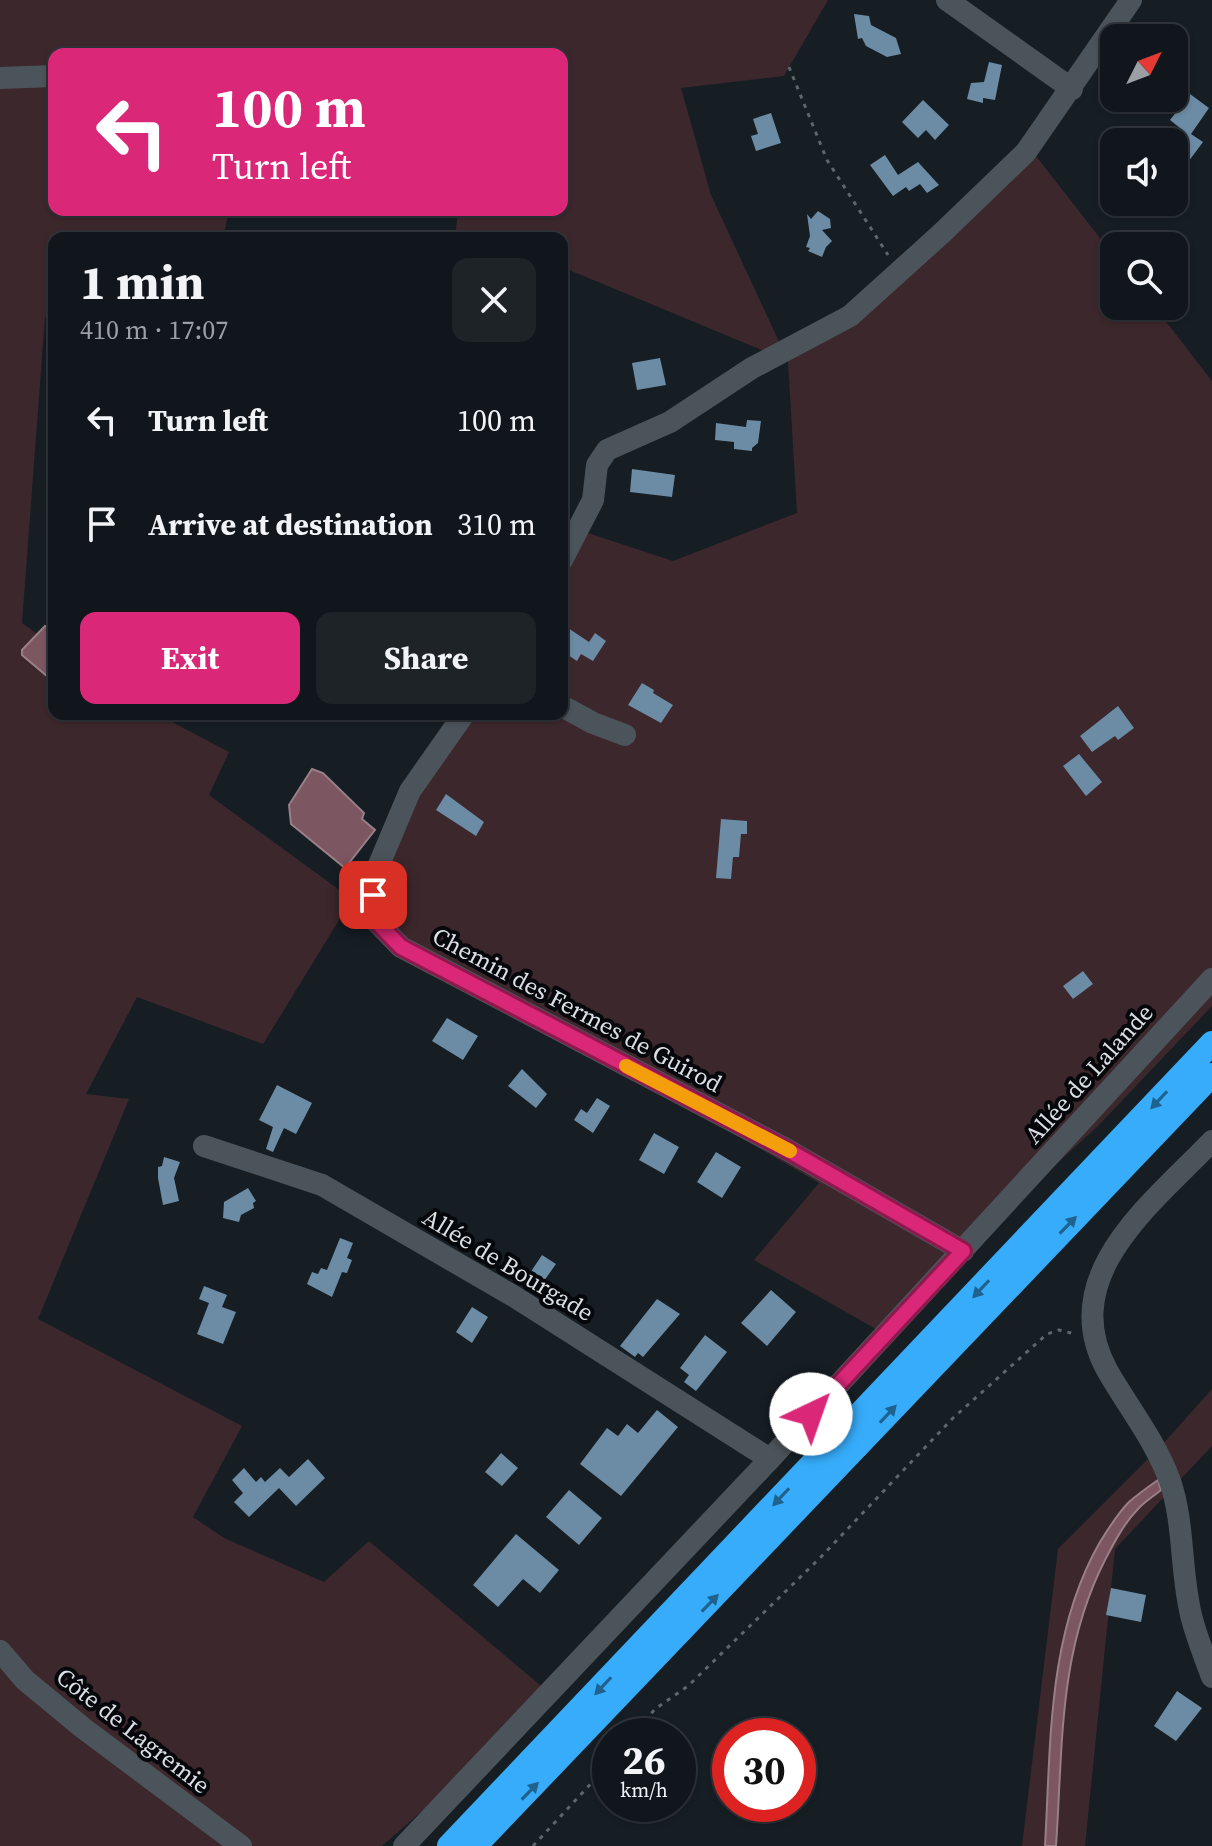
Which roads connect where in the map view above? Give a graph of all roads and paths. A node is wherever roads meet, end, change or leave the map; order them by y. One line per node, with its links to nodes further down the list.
1 (947, 0): 6 (street)
2 (1131, 0): 6 (street)
3 (789, 67): 7 (path)
4 (48, 76): 5 (street)
5 (0, 78)
6 (1072, 89): 7 (street)
7 (899, 272): 8 (street)
8 (568, 548)
9 (568, 709): 11 (street)
10 (460, 720): 17 (street, Chemin des Fermes de Guirod)
11 (625, 735)
12 (1212, 979): 17 (street, Allée de Lalande)
13 (1212, 1043): 26 (highway, one-way to 26)
14 (1212, 1075): 27 (highway, one-way to 14)
15 (1212, 1141): 18 (street)
16 (204, 1146): 19 (street, Allée de Bourgade)
17 (963, 1251): 19 (street, Allée de Lalande)
18 (1100, 1354): 21 (street); 22 (path)
19 (770, 1459): 25 (street, Allée de Lalande)
20 (0, 1651): 24 (street, Côte de Lagremie)
21 (1212, 1677)
22 (647, 1718)
23 (592, 1782): 28 (path)
24 (241, 1846)
25 (404, 1846)
26 (449, 1846)
27 (475, 1846)
28 (533, 1846)

